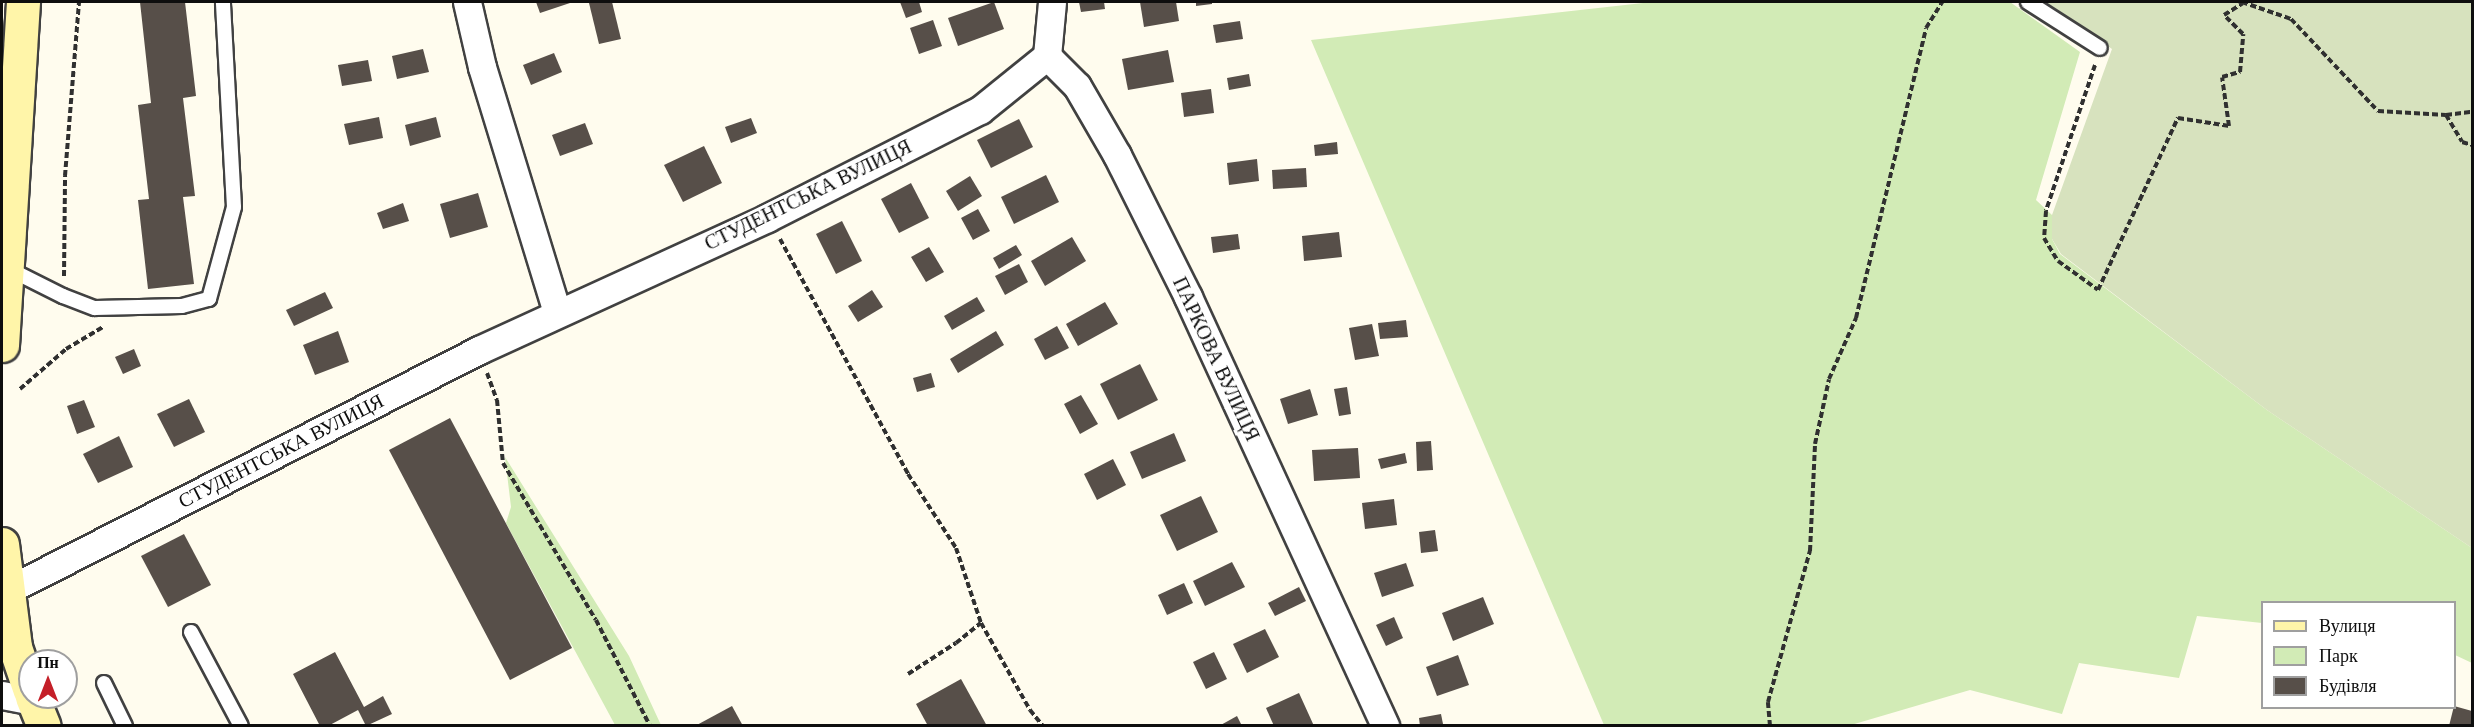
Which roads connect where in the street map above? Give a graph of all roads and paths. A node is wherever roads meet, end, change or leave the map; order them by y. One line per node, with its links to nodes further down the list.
1 (23, 2): 14 (main road)
2 (79, 2): 17 (path)
3 (223, 2): 18 (lane)
4 (467, 2): 19 (street)
5 (1053, 2): 10 (street)
6 (1942, 2): 37 (path)
7 (2028, 2): 9 (lane)
8 (2242, 2): 9 (path); 12 (path)
9 (2100, 48)
10 (1047, 56): 15 (street, СТУДЕНТСЬКА ВУЛИЦЯ); 36 (street, ПАРКОВА ВУЛИЦЯ)
11 (2472, 112): 12 (path)
12 (2446, 115): 13 (path)
13 (2472, 145)
14 (7, 159): 16 (main road)
15 (767, 218): 19 (street, СТУДЕНТСЬКА ВУЛИЦЯ); 25 (path)
16 (5, 267): 17 (lane); 20 (main road)
17 (63, 296): 18 (lane)
18 (108, 309): 22 (path)
19 (557, 312): 21 (street, СТУДЕНТСЬКА ВУЛИЦЯ)
20 (2, 345)
21 (479, 350): 24 (street, СТУДЕНТСЬКА ВУЛИЦЯ); 34 (path)
22 (20, 389)
23 (2, 544): 24 (main road)
24 (6, 591): 27 (main road)
25 (981, 623): 28 (path); 35 (path)
26 (191, 632): 33 (lane)
27 (18, 655)
28 (908, 674)
29 (104, 683): 32 (lane)
30 (2, 695): 31 (street)
31 (18, 699)
32 (125, 726)
33 (241, 726)
34 (650, 726)
35 (1042, 726)
36 (1385, 726)
37 (1770, 726)

